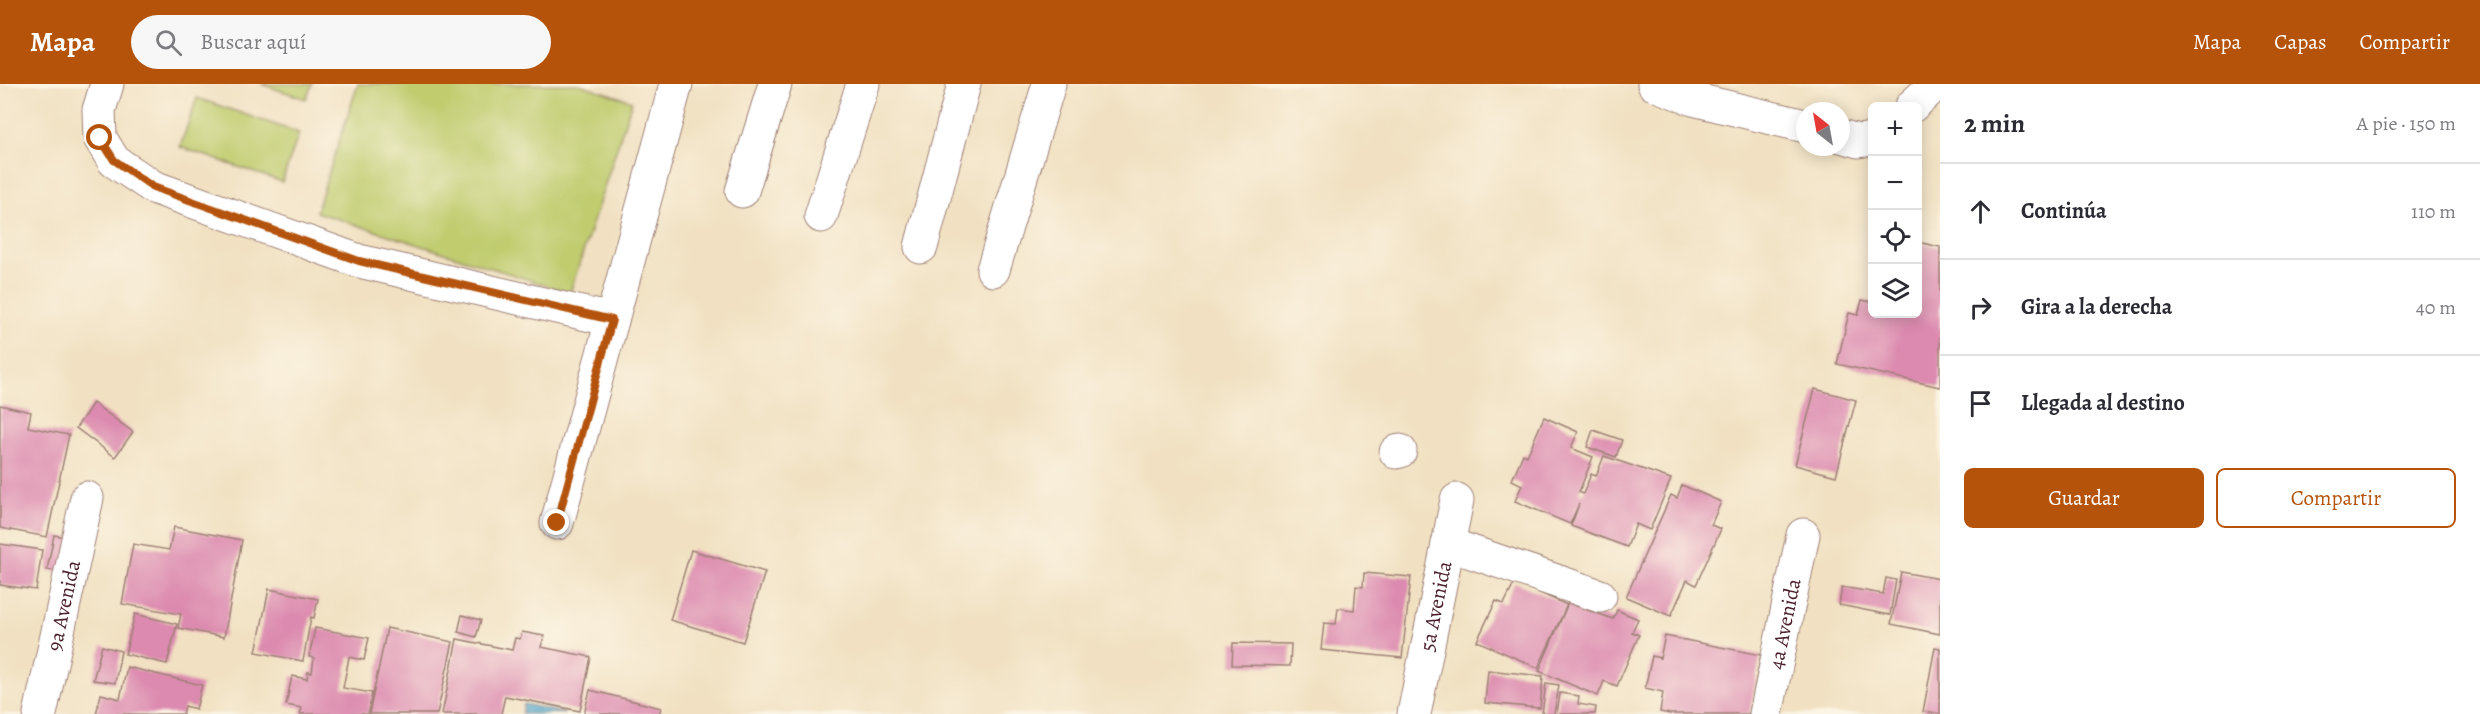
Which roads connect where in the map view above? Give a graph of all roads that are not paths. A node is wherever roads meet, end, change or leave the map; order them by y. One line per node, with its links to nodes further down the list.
1 (107, 84): 17 (street)
2 (676, 84): 17 (street)
3 (775, 84): 13 (street)
4 (863, 84): 14 (street)
5 (964, 84): 15 (street)
6 (1048, 84): 16 (street)
7 (1654, 84): 10 (street)
8 (1936, 84): 9 (street)
9 (1916, 102)
10 (1796, 124)
11 (1850, 139): 12 (street)
12 (1868, 140)
13 (742, 191)
14 (821, 216)
15 (921, 247)
16 (993, 270)
17 (612, 320): 20 (street)
18 (87, 498): 24 (street, 9a Avenida)
19 (1457, 500): 22 (street, 5a Avenida)
20 (557, 523)
21 (1803, 535): 26 (street, 4a Avenida)
22 (1448, 544): 23 (street); 25 (street, 5a Avenida)
23 (1600, 596)
24 (40, 714)
25 (1414, 714)
26 (1766, 714)

